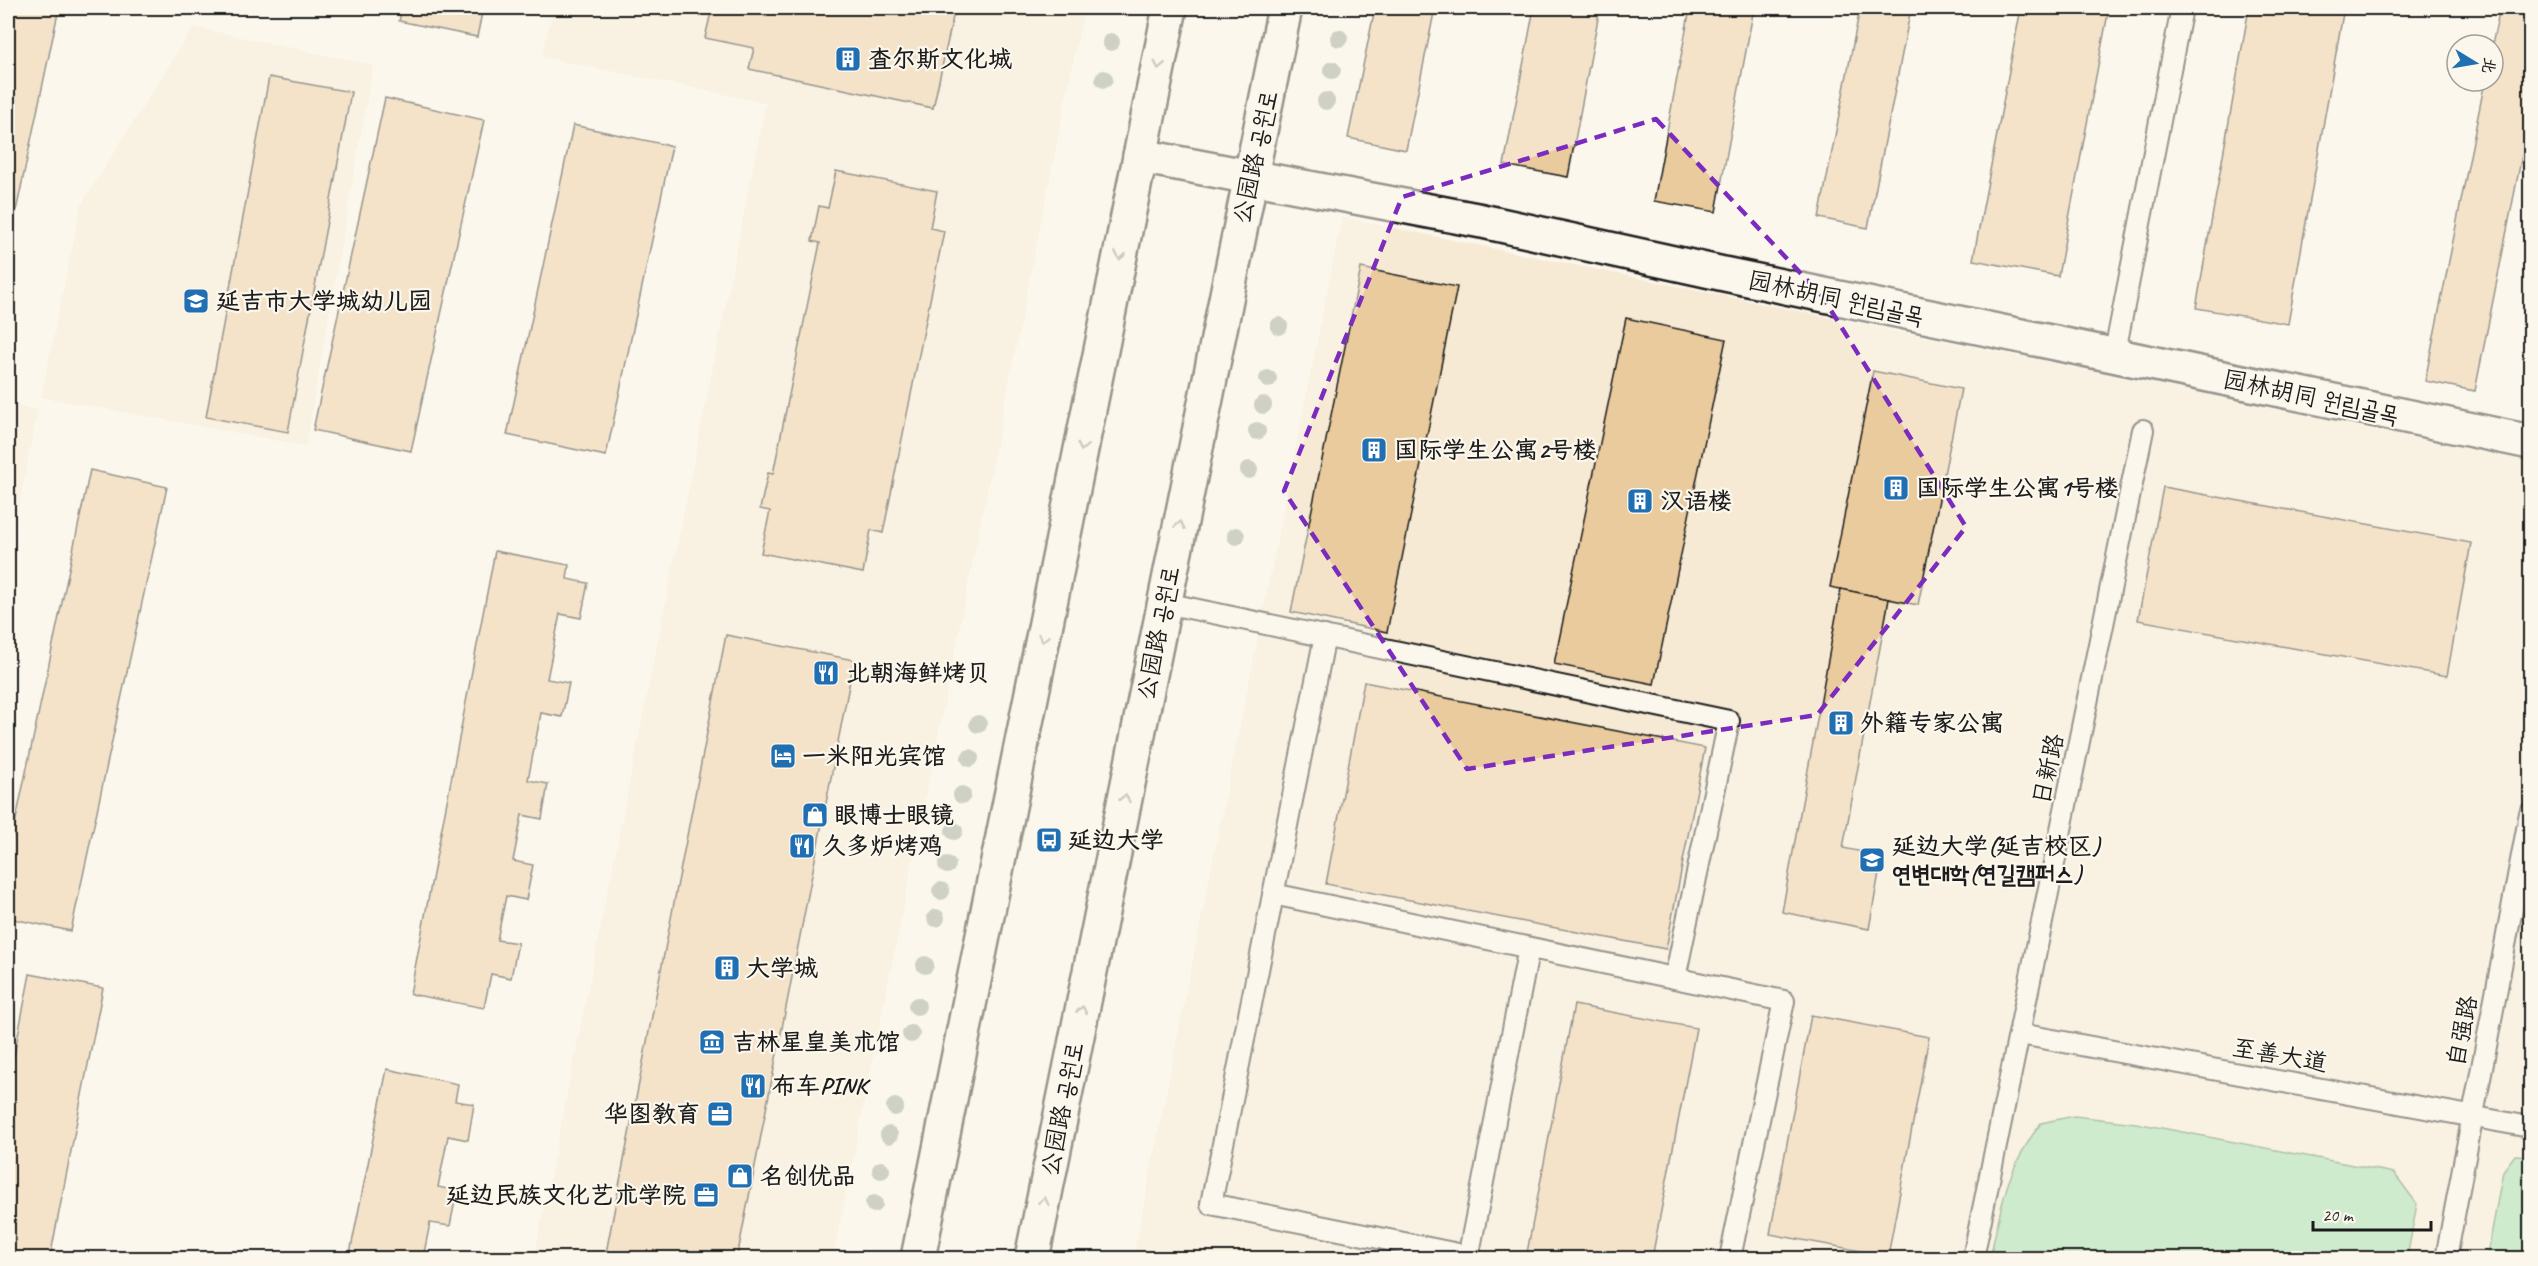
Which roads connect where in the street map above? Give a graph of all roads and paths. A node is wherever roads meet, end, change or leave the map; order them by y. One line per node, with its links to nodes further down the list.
1 (1170, 8): 4 (main road, one-way to 4)
2 (1286, 8): 5 (main road, 公园路 공원로)
3 (2182, 8): 6 (lane)
4 (1140, 156): 5 (main road, 园林胡同 원림골목); 19 (main road, one-way to 19)
5 (1251, 177): 6 (main road, 园林胡同 원림골목); 9 (main road, 公园路 공원로, one-way to 5)
6 (2114, 357): 8 (main road, 园林胡同 원림골목)
7 (2143, 430): 15 (lane, 日新路)
8 (2530, 442)
9 (1165, 603): 10 (lane); 20 (main road, 公园路 공원로, one-way to 9)
10 (1325, 636): 12 (lane); 14 (lane)
11 (2530, 813): 16 (lane, 自强路)
12 (1273, 894): 13 (lane); 18 (lane)
13 (1529, 948): 14 (lane); 18 (lane)
14 (1674, 978): 21 (lane)
15 (2020, 1034): 16 (lane, 至善大道); 22 (lane, 日新路)
16 (2471, 1115): 17 (lane, 至善大道); 23 (lane, 自强路)
17 (2530, 1127)
18 (1468, 1257)
19 (918, 1258)
20 (1032, 1258)
21 (1730, 1258)
22 (1972, 1258)
23 (2446, 1258)

